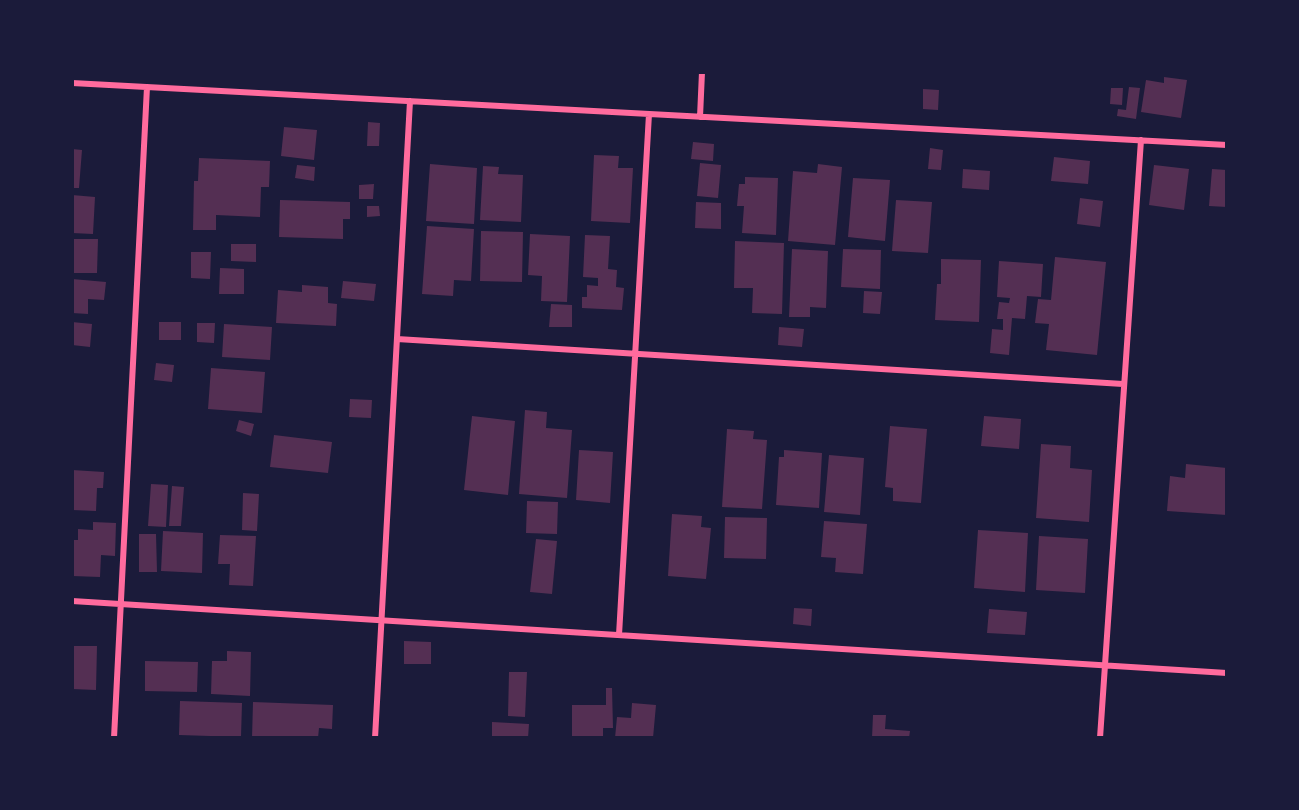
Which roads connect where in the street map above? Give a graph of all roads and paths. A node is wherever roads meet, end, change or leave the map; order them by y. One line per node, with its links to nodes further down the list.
1 (702, 72): 6 (street)
2 (72, 83): 3 (street)
3 (147, 87): 4 (street); 13 (street)
4 (410, 101): 5 (street); 9 (street)
5 (649, 114): 6 (street); 10 (street)
6 (700, 117): 7 (street)
7 (1141, 140): 8 (street); 11 (street)
8 (1227, 145)
9 (397, 339): 10 (street); 14 (street)
10 (635, 354): 11 (street); 15 (street)
11 (1123, 384): 16 (street)
12 (72, 601): 13 (street)
13 (121, 604): 14 (street); 18 (street)
14 (381, 620): 15 (street); 19 (street)
15 (619, 635): 16 (street)
16 (1105, 665): 17 (street); 20 (street)
17 (1227, 673)
18 (114, 738)
19 (375, 738)
20 (1101, 738)

